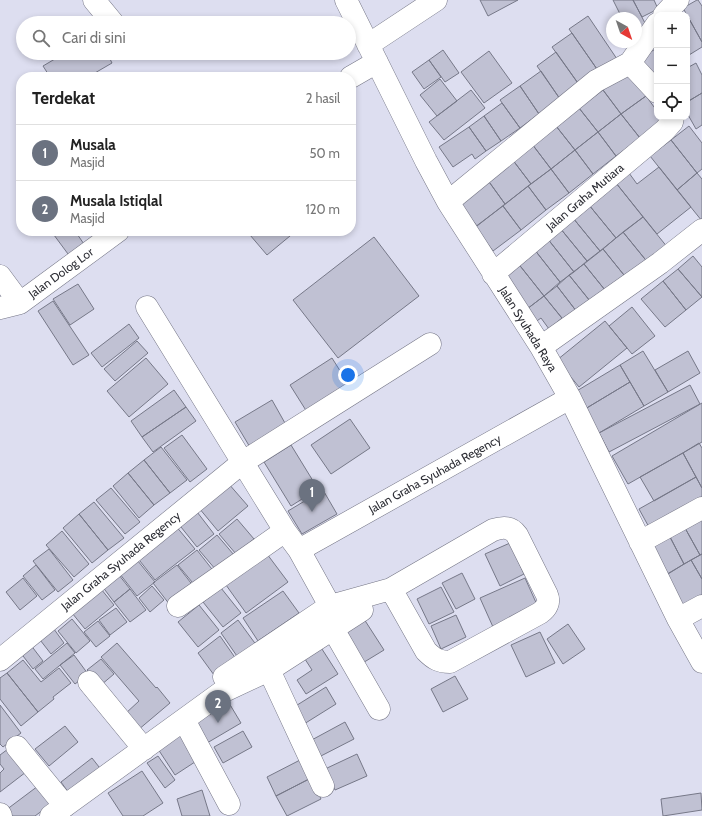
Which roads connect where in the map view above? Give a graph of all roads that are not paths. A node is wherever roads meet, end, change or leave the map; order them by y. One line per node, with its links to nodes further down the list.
1 (94, 0): 6 (street)
2 (346, 0): 7 (street, Jalan Syuhada Raya)
3 (436, 0): 10 (street)
4 (678, 0): 5 (street)
5 (667, 12)
6 (107, 16)
7 (354, 16)
8 (356, 21): 10 (street, Jalan Syuhada Raya)
9 (654, 28): 11 (street)
10 (372, 54): 12 (street); 15 (street, Jalan Syuhada Raya)
11 (630, 63): 13 (street); 15 (street)
12 (356, 72)
13 (654, 89)
14 (672, 120): 18 (street, Jalan Graha Mutiara)
15 (448, 202): 18 (street, Jalan Syuhada Raya)
16 (702, 230): 23 (street)
17 (111, 236): 20 (street, Jalan Dolog Lor)
18 (493, 274): 23 (street, Jalan Syuhada Raya)
19 (0, 276): 20 (street)
20 (10, 305)
21 (147, 307): 25 (street)
22 (430, 344): 25 (street, Jalan Graha Syuhada Regency)
23 (541, 348): 24 (street, Jalan Syuhada Raya)
24 (570, 398): 28 (street, Jalan Syuhada Raya); 29 (street, Jalan Graha Syuhada Regency)
25 (243, 462): 27 (street); 37 (street, Jalan Graha Syuhada Regency)
26 (702, 508): 28 (street)
27 (285, 531): 29 (street); 31 (street)
28 (640, 542): 35 (street, Jalan Syuhada Raya)
29 (299, 550): 32 (street)
30 (391, 589): 30 (street); 32 (street)
31 (178, 606)
32 (330, 606): 40 (street)
33 (702, 606): 35 (street)
34 (362, 610): 36 (street)
35 (678, 619): 38 (street, Jalan Syuhada Raya)
36 (333, 629): 39 (street); 42 (street)
37 (0, 660)
38 (702, 662)
39 (269, 670): 43 (street); 46 (street)
40 (224, 677)
41 (89, 682): 45 (street)
42 (379, 709)
43 (184, 720): 45 (street); 47 (street)
44 (17, 747): 48 (street)
45 (144, 749): 48 (street)
46 (323, 786)
47 (229, 804)
48 (58, 811)

